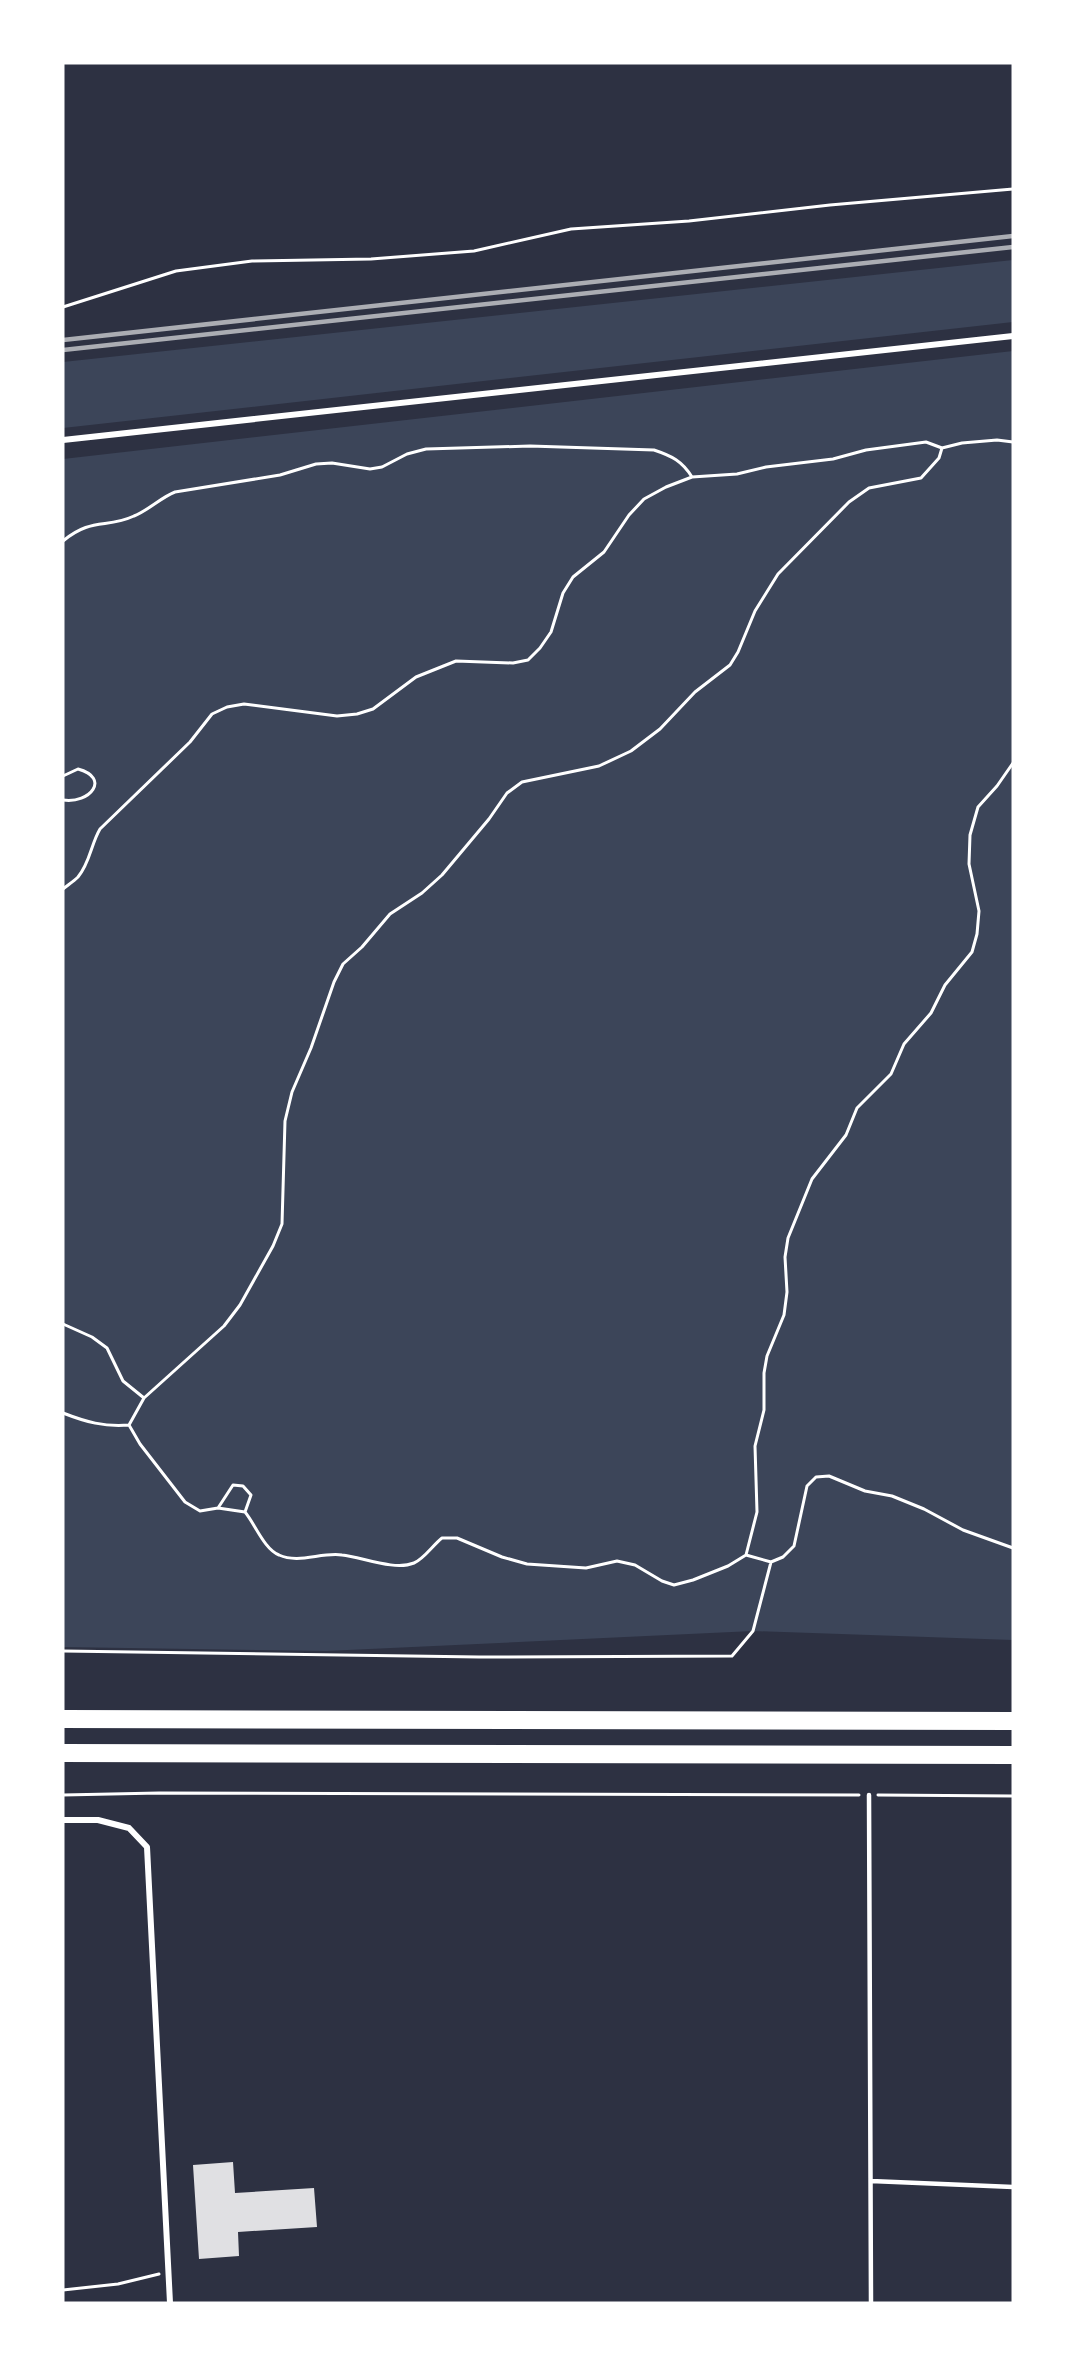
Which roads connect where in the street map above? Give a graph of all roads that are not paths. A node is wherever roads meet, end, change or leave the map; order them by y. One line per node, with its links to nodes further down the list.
1 (1013, 336): 2 (street)
2 (63, 440)
3 (63, 1719): 4 (highway)
4 (1013, 1721)
5 (63, 1753): 6 (highway)
6 (1013, 1755)
7 (869, 1795): 9 (lane)
8 (63, 1820): 11 (street)
9 (871, 2181): 10 (lane); 12 (lane)
10 (1013, 2187)
11 (170, 2303)
12 (870, 2303)

